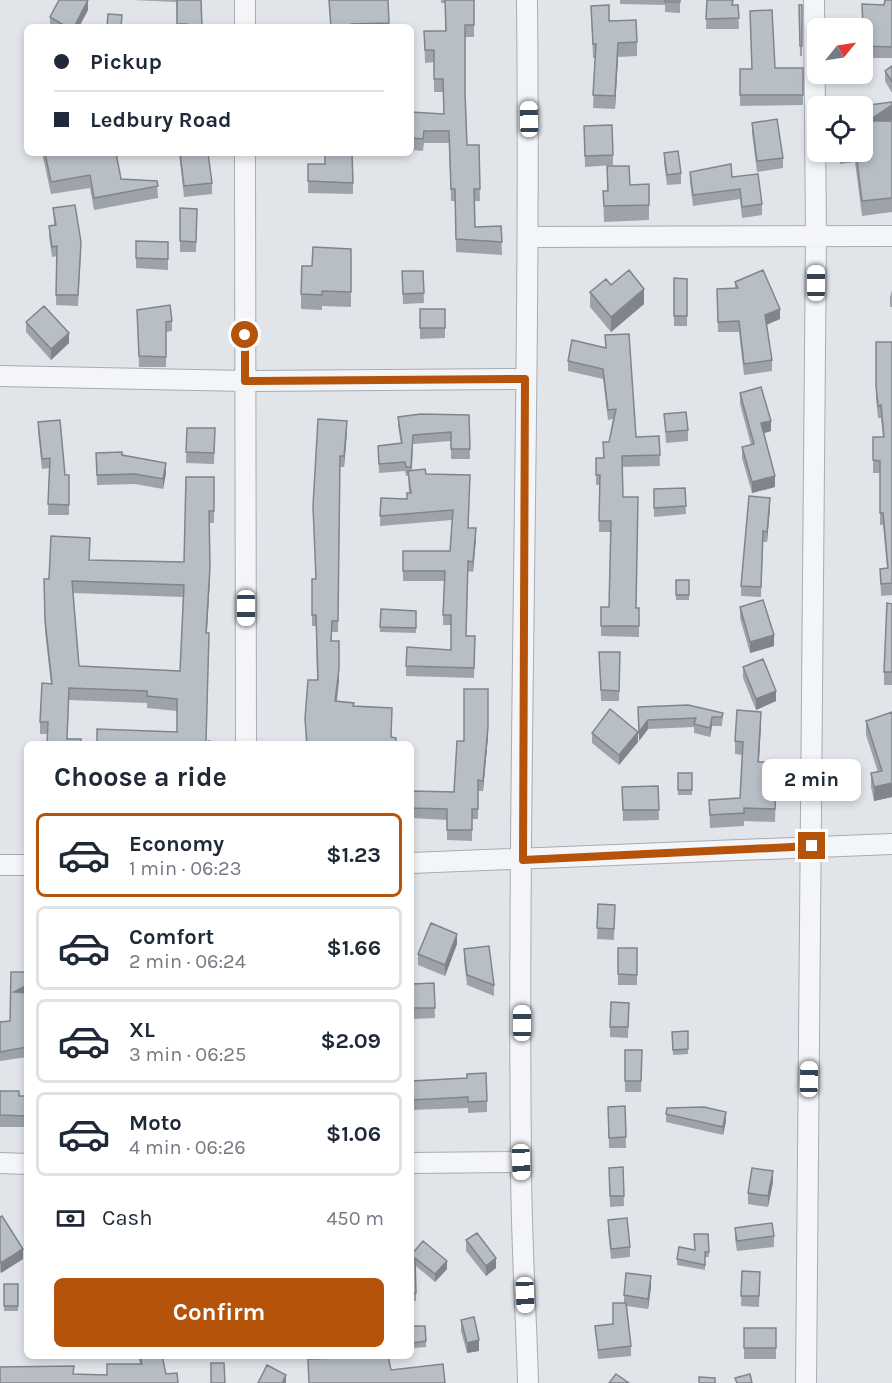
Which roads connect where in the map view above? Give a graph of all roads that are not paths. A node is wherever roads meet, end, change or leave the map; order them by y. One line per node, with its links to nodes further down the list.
1 (245, 0): 4 (street)
2 (527, 0): 8 (street)
3 (813, 0): 6 (street)
4 (245, 24)
5 (245, 156): 11 (street)
6 (816, 236): 7 (street); 8 (street); 14 (street)
7 (892, 236)
8 (530, 237): 10 (street)
9 (0, 376): 11 (street)
10 (525, 379): 11 (street); 15 (street)
11 (245, 381): 12 (street)
12 (246, 741)
13 (892, 844): 14 (street)
14 (812, 846): 15 (street); 24 (street)
15 (523, 860): 16 (street); 19 (street)
16 (414, 863)
17 (0, 865): 18 (street)
18 (24, 865)
19 (521, 1162): 21 (street); 23 (street)
20 (0, 1163): 22 (street)
21 (414, 1163)
22 (24, 1164)
23 (528, 1383)
24 (806, 1383)

